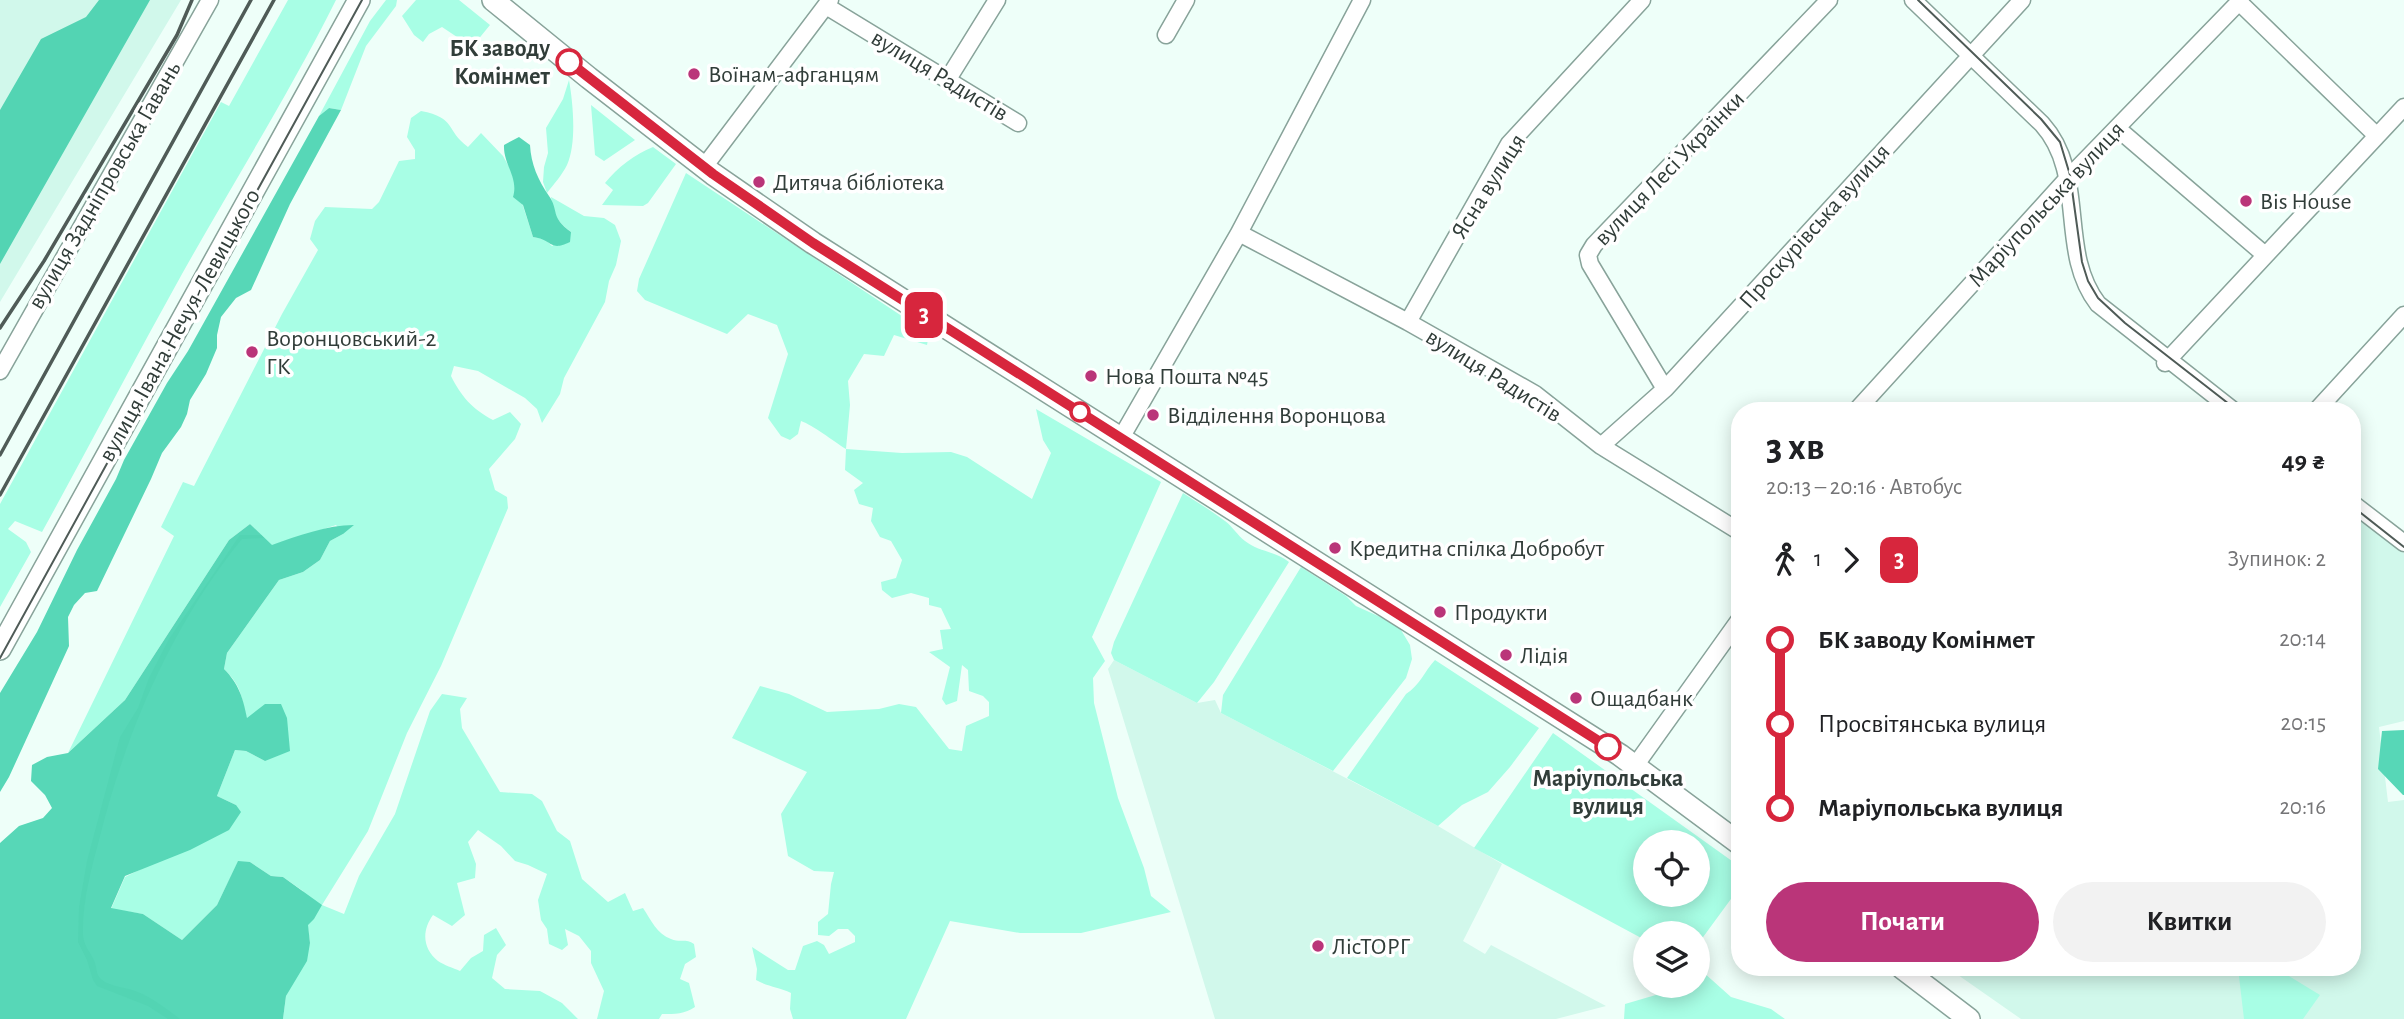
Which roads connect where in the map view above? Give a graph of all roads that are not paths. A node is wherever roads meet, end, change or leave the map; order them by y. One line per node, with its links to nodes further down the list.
1 (210, 0): 27 (street, вулиця Задніпровська Гавань)
2 (359, 0): 38 (main road, вулиця Івана Нечуя-Левицького)
3 (493, 0): 20 (main road)
4 (997, 0): 15 (street)
5 (1186, 0): 13 (street)
6 (1362, 0): 22 (street)
7 (1642, 0): 25 (street, Ясна вулиця)
8 (1829, 0): 28 (street, вулиця Лесі Українки)
9 (1913, 0): 14 (street)
10 (2022, 0): 14 (street, Проскурівська вулиця)
11 (2240, 1): 18 (street, Маріупольська вулиця); 19 (street)
12 (828, 3): 15 (street, вулиця Радистів); 20 (street)
13 (1166, 35)
14 (1970, 55): 21 (street); 28 (street, Проскурівська вулиця)
15 (948, 79): 17 (street, вулиця Радистів)
16 (2404, 107): 19 (street)
17 (1018, 123)
18 (2117, 128): 21 (street, Маріупольська вулиця); 23 (street)
19 (2377, 136): 23 (street)
20 (704, 167): 32 (main road)
21 (2068, 178): 26 (street); 29 (street, Маріупольська вулиця)
22 (1239, 233): 25 (street, вулиця Радистів); 32 (street)
23 (2264, 254): 26 (street)
24 (2404, 314): 31 (street)
25 (1409, 322): 33 (street, вулиця Радистів)
26 (2166, 361): 30 (street)
27 (0, 371)
28 (1665, 389): 33 (street, Проскурівська вулиця)
29 (1864, 402)
30 (2222, 402)
31 (2324, 402)
32 (1121, 438): 39 (main road)
33 (1601, 446): 35 (street, вулиця Радистів)
34 (2361, 509): 36 (street)
35 (1731, 526)
36 (2399, 536)
37 (1731, 632): 39 (street)
38 (0, 649)
39 (1635, 766): 40 (main road)
40 (1731, 837)
41 (1913, 976): 42 (main road)
42 (1969, 1019)

